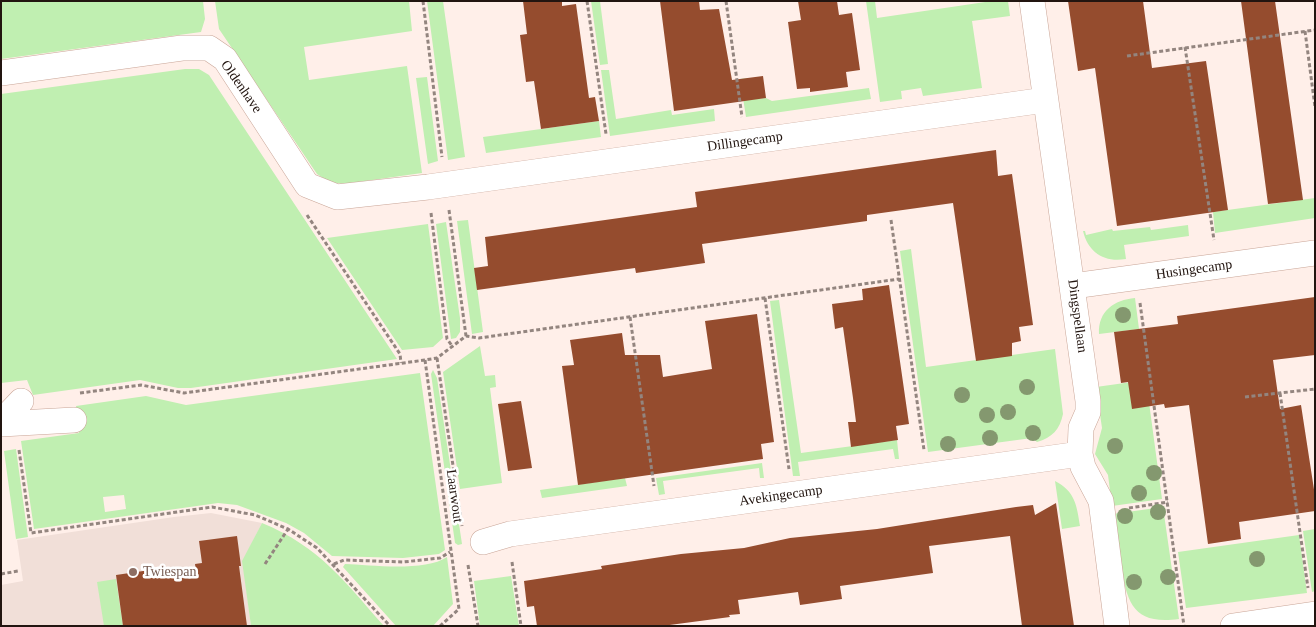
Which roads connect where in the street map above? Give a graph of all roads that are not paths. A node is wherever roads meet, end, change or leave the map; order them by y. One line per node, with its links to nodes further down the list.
1 (1032, 1): 3 (street, Dingspellaan)
2 (1, 73): 4 (street, Oldenhave)
3 (1045, 100): 4 (street, Dillingecamp); 6 (street, Dingspellaan)
4 (437, 186)
5 (1315, 253): 6 (street, Husingecamp)
6 (1073, 286): 10 (street, Dingspellaan)
7 (22, 401): 9 (street)
8 (74, 420): 9 (street)
9 (1, 423)
10 (1080, 454): 11 (street, Avekingecamp); 13 (street, Dingspellaan)
11 (474, 549)
12 (1313, 614): 14 (street)
13 (1117, 626)
14 (1233, 626)

